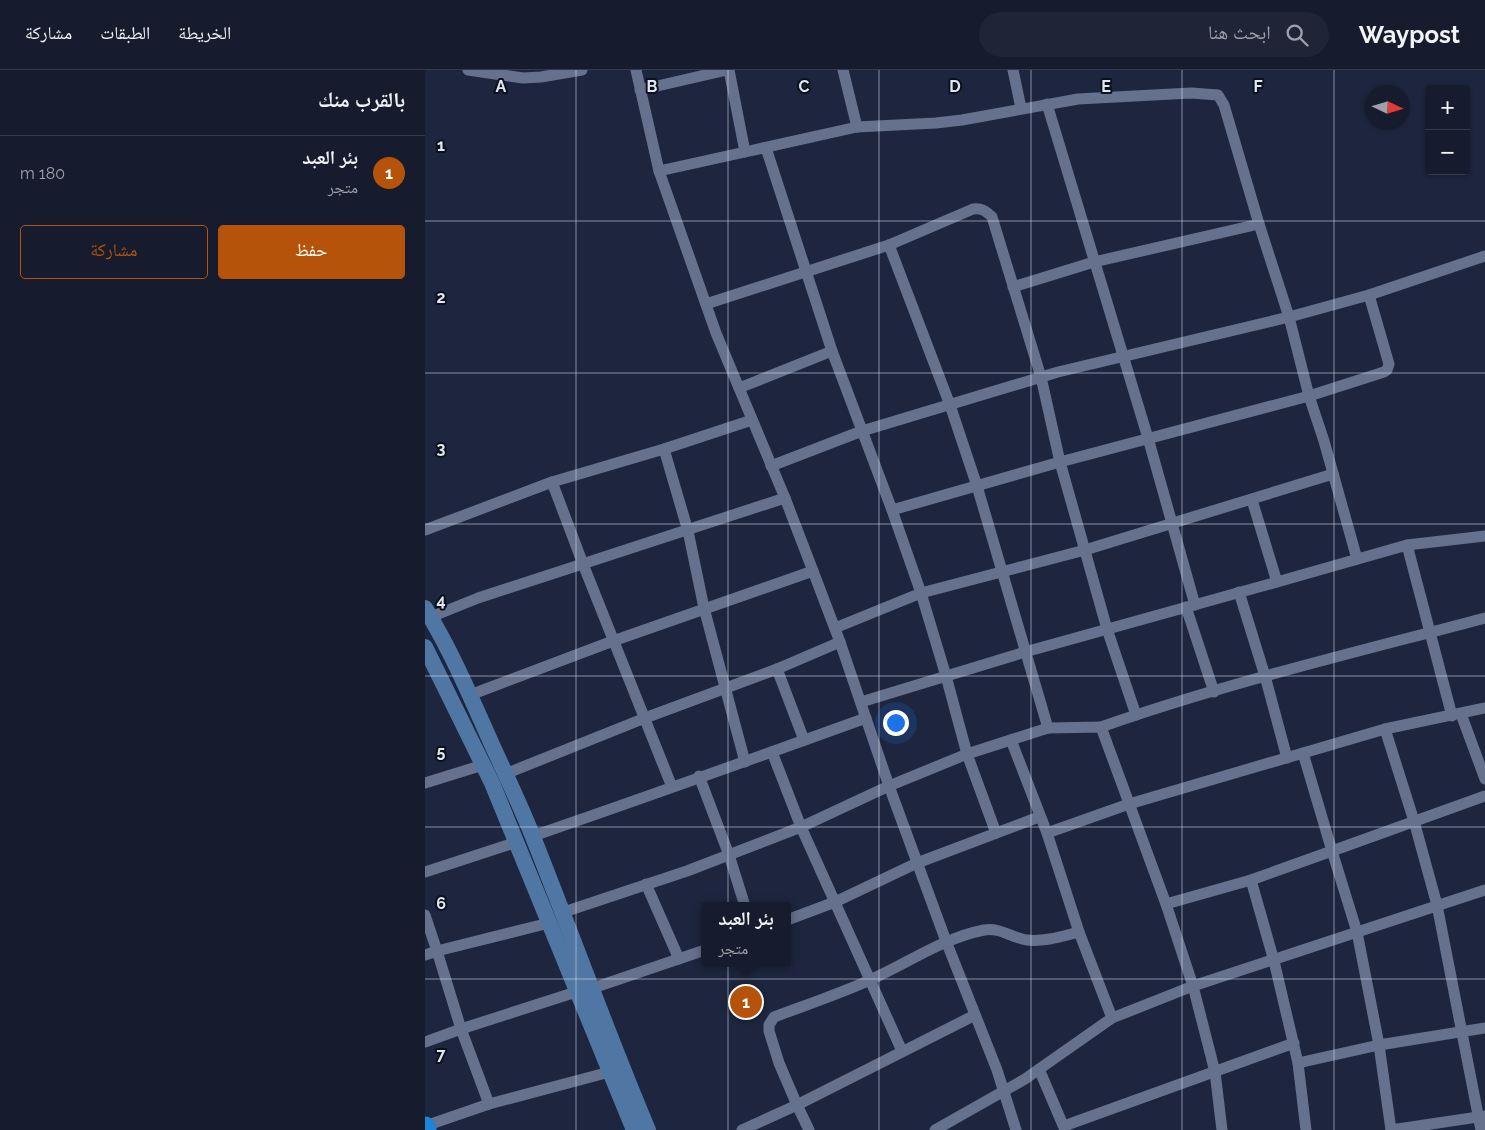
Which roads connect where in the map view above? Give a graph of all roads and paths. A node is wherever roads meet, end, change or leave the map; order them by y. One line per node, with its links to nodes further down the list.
1 (468, 70): 2 (street)
2 (582, 70)
3 (636, 70): 7 (street)
4 (728, 70): 7 (street); 12 (street)
5 (843, 70): 10 (street)
6 (1013, 70): 9 (street)
7 (640, 90): 13 (street)
8 (1047, 104): 9 (street); 14 (street); 17 (street)
9 (1021, 108): 10 (street)
10 (857, 127): 11 (street)
11 (765, 148): 12 (street); 18 (street)
12 (745, 152): 13 (street)
13 (659, 171): 21 (street)
14 (1259, 224): 17 (street); 22 (street)
15 (889, 245): 18 (street); 19 (street); 28 (street)
16 (1485, 256): 20 (street)
17 (1094, 262): 19 (street); 24 (street)
18 (806, 271): 21 (street); 23 (street)
19 (1013, 287): 25 (street)
20 (1369, 295): 22 (street); 27 (street)
21 (706, 304): 26 (street)
22 (1289, 317): 24 (street); 27 (street)
23 (832, 351): 26 (street); 30 (street)
24 (1123, 356): 25 (street); 31 (street)
25 (1041, 377): 28 (street); 33 (street)
26 (739, 388): 29 (street)
27 (1309, 396): 31 (street); 35 (street)
28 (949, 404): 30 (street); 37 (street)
29 (752, 420): 32 (street); 34 (street)
30 (862, 431): 34 (street); 40 (street)
31 (1148, 438): 33 (street); 41 (street)
32 (664, 449): 36 (street); 43 (street)
33 (1060, 462): 37 (street); 46 (street)
34 (771, 466): 38 (street)
35 (1333, 474): 39 (street); 47 (street)
36 (553, 482): 42 (street); 48 (street)
37 (977, 486): 40 (street); 50 (street)
38 (785, 498): 43 (street); 49 (street)
39 (1252, 500): 41 (street); 51 (street)
40 (892, 510): 53 (street)
41 (1173, 523): 46 (street); 54 (street)
42 (425, 530)
43 (688, 531): 48 (street); 55 (street)
44 (1485, 536): 45 (street)
45 (1407, 545): 47 (street); 60 (street)
46 (1085, 550): 50 (street); 59 (street)
47 (1357, 559): 51 (street)
48 (583, 564): 56 (street); 61 (street)
49 (813, 571): 55 (street); 58 (street)
50 (1003, 572): 53 (street); 64 (street)
51 (1277, 582): 52 (street)
52 (1239, 592): 54 (street); 67 (street)
53 (921, 593): 58 (street); 66 (street)
54 (1190, 606): 59 (street); 69 (street)
55 (704, 608): 61 (street); 68 (street)
56 (428, 612): 70 (main road)
57 (1485, 618): 60 (street)
58 (835, 628): 62 (street)
59 (1107, 629): 64 (street); 73 (street)
60 (1430, 632): 67 (street); 74 (street)
61 (613, 641): 70 (street); 75 (street)
62 (840, 642): 65 (street); 71 (street)
63 (425, 647): 87 (main road)
64 (1025, 652): 66 (street); 78 (street)
65 (777, 669): 68 (street); 80 (street)
66 (946, 676): 71 (street); 84 (street)
67 (1265, 676): 69 (street); 85 (street)
68 (725, 688): 75 (street); 86 (street)
69 (1213, 692): 73 (street)
70 (470, 695): 88 (main road)
71 (861, 702): 76 (street)
72 (1485, 708): 74 (street)
73 (1136, 715): 77 (street)
74 (1456, 715): 79 (street); 90 (street)
75 (645, 718): 88 (street); 93 (street)
76 (866, 718): 80 (street); 92 (street)
77 (1101, 727): 78 (street); 95 (street)
78 (1048, 728): 81 (street)
79 (1385, 729): 83 (street); 97 (street)
80 (803, 740): 82 (street)
81 (1011, 740): 84 (street); 96 (street)
82 (772, 752): 86 (street); 98 (street)
83 (1303, 753): 85 (street); 103 (street)
84 (967, 754): 92 (street); 99 (street)
85 (1287, 758): 95 (street)
86 (745, 762): 89 (street)
87 (483, 766): 91 (street); 102 (main road)
88 (505, 774): 101 (main road)
89 (699, 776): 93 (street); 104 (street)
90 (1485, 779)
91 (425, 783)
92 (889, 786): 98 (street); 105 (street)
93 (672, 787): 101 (street)
94 (1485, 796): 97 (street)
95 (1129, 804): 100 (street); 112 (street)
96 (1039, 817): 99 (street); 100 (street)
97 (1414, 821): 103 (street); 113 (street)
98 (801, 827): 104 (street); 111 (street)
99 (995, 832): 105 (street)
100 (1047, 834): 117 (street)
101 (533, 836): 115 (main road)
102 (517, 842): 106 (street); 115 (main road)
103 (1332, 851): 107 (street); 118 (street)
104 (729, 855): 108 (street); 110 (street)
105 (917, 862): 111 (street); 119 (street)
106 (425, 872)
107 (1251, 880): 112 (street); 124 (street)
108 (646, 884): 115 (street); 123 (street)
109 (1485, 890): 113 (street)
110 (744, 902)
111 (835, 902): 116 (street); 125 (street)
112 (1166, 904): 126 (street)
113 (1437, 905): 118 (street); 133 (street)
114 (425, 915): 120 (street)
115 (555, 918): 120 (street); 127 (main road); 128 (main road)
116 (791, 918)
117 (1079, 932): 119 (street); 130 (street)
118 (1357, 932): 124 (street); 136 (street)
119 (946, 942): 125 (street); 129 (street)
120 (437, 951): 122 (street); 132 (street)
121 (701, 951): 123 (street)
122 (425, 955)
123 (679, 959): 127 (street)
124 (1273, 961): 126 (street); 135 (street)
125 (870, 981): 137 (street); 144 (street)
126 (1193, 986): 130 (street); 141 (street)
127 (593, 988): 140 (main road)
128 (576, 992): 132 (street); 140 (main road)
129 (975, 1015): 137 (street); 142 (street)
130 (1112, 1018): 139 (street)
131 (1485, 1028): 133 (street)
132 (461, 1029): 134 (street); 143 (street)
133 (1462, 1032): 136 (street); 145 (street)
134 (425, 1042)
135 (1294, 1043): 138 (street); 141 (street)
136 (1379, 1045): 138 (street); 156 (street)
137 (902, 1051): 144 (street)
138 (1298, 1063): 155 (street)
139 (1039, 1069): 142 (street); 147 (street)
140 (616, 1070): 143 (street); 148 (main road); 149 (main road)
141 (1215, 1072): 147 (street); 154 (street)
142 (1004, 1092): 152 (street); 153 (street)
143 (489, 1104): 146 (street)
144 (797, 1105): 150 (street); 151 (street)
145 (1482, 1116): 156 (street); 157 (street)
146 (425, 1128)
147 (1064, 1128)
148 (634, 1130)
149 (648, 1130)
150 (741, 1130)
151 (809, 1130)
152 (935, 1130)
153 (1016, 1130)
154 (1221, 1130)
155 (1306, 1130)
156 (1391, 1130)
157 (1481, 1130)

